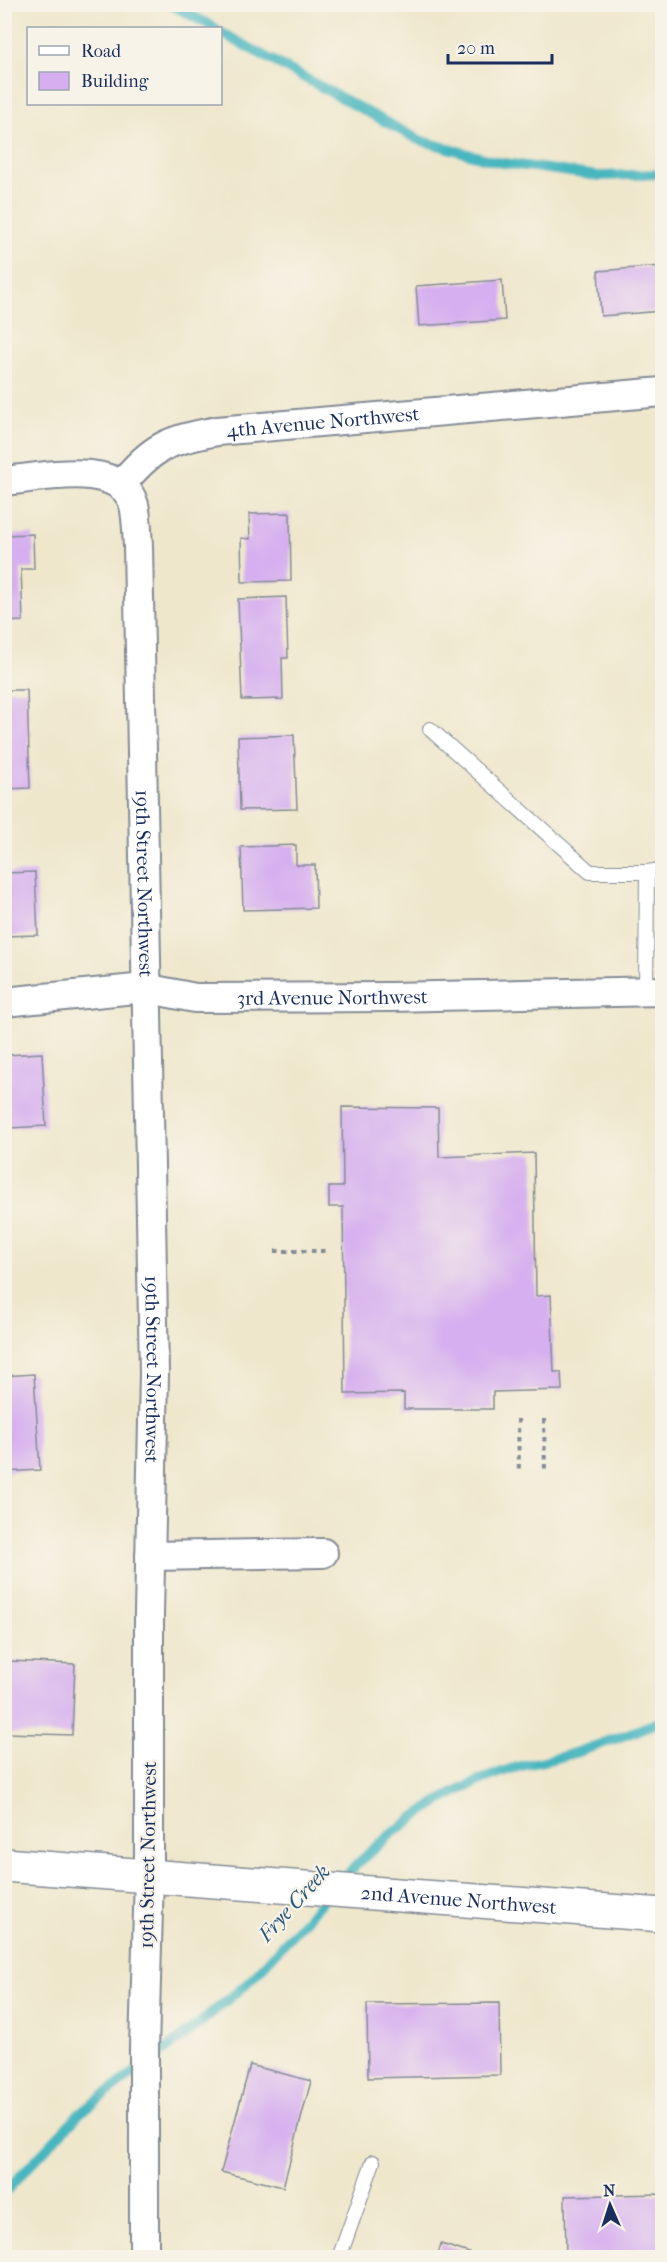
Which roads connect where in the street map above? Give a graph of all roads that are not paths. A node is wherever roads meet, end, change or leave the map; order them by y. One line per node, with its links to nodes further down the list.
1 (663, 392): 3 (street, 4th Avenue Northwest)
2 (4, 481): 3 (street)
3 (121, 484): 7 (street, 19th Street Northwest)
4 (430, 729): 6 (lane)
5 (663, 870): 6 (lane)
6 (647, 872): 8 (lane)
7 (145, 988): 8 (street, 3rd Avenue Northwest); 9 (street, 3rd Avenue Northwest); 11 (street, 19th Street Northwest)
8 (654, 991)
9 (4, 1002)
10 (323, 1553): 11 (street)
11 (150, 1556): 13 (street, 19th Street Northwest)
12 (4, 1865): 13 (main road, 2nd Avenue Northwest)
13 (148, 1876): 14 (main road, 2nd Avenue Northwest); 16 (street, 19th Street Northwest)
14 (663, 1915)
15 (373, 2162): 17 (lane)
16 (144, 2258)
17 (339, 2258)

